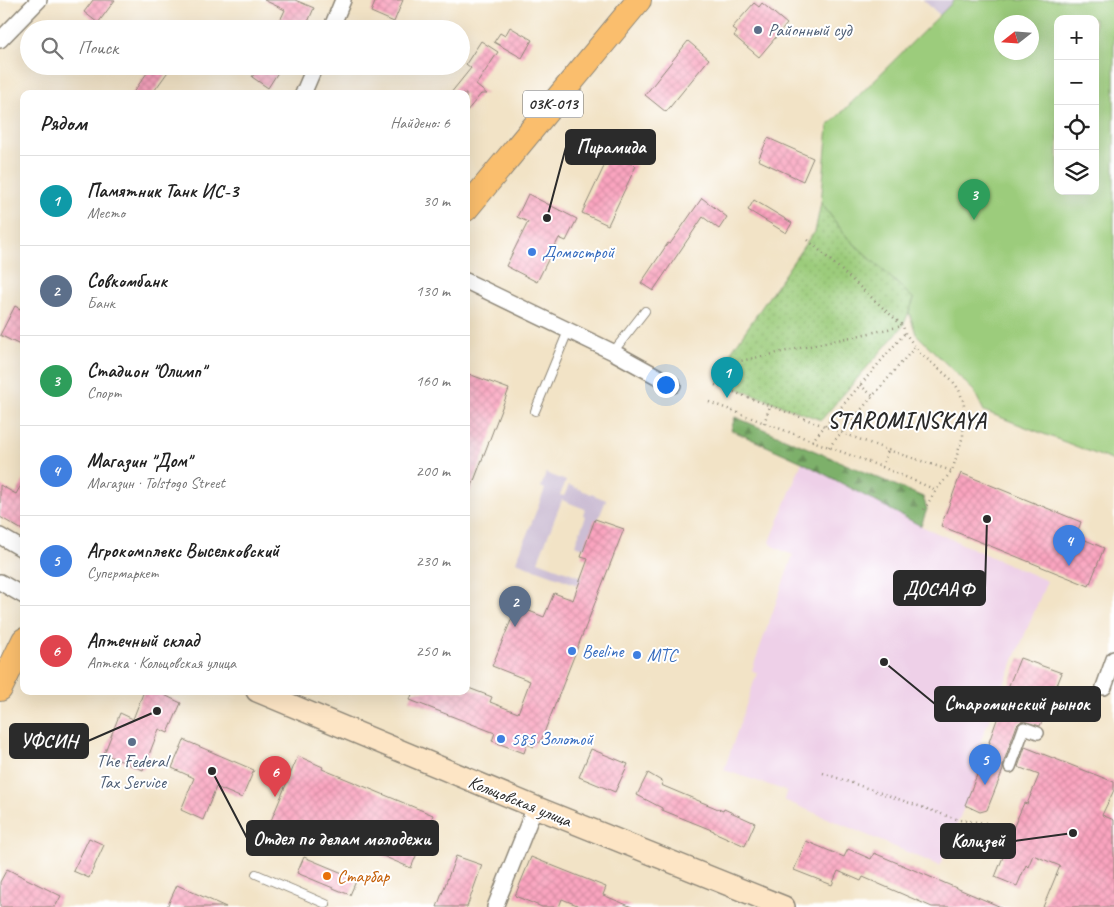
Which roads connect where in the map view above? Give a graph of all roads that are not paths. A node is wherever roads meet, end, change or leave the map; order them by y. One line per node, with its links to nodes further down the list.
1 (39, 0): 5 (street)
2 (343, 0): 4 (street)
3 (639, 0): 8 (main road, 03К-013)
4 (335, 20)
5 (0, 40)
6 (311, 75): 7 (street)
7 (305, 90)
8 (470, 204)
9 (470, 283): 11 (street)
10 (645, 311): 12 (lane)
11 (568, 330): 12 (street); 14 (lane)
12 (613, 352): 13 (street)
13 (672, 385)
14 (535, 411)
15 (0, 536): 16 (street)
16 (20, 548)
17 (0, 582): 18 (street)
18 (20, 594)
19 (20, 648): 22 (main road)
20 (1114, 659): 21 (street)
21 (1104, 687)
22 (0, 689)
23 (267, 695): 26 (main road, Кольцовская улица)
24 (1038, 733): 25 (street)
25 (1010, 766)
26 (536, 807): 29 (street); 30 (main road, Кольцовская улица)
27 (256, 874): 28 (lane)
28 (326, 904)
29 (495, 907)
30 (784, 907)

